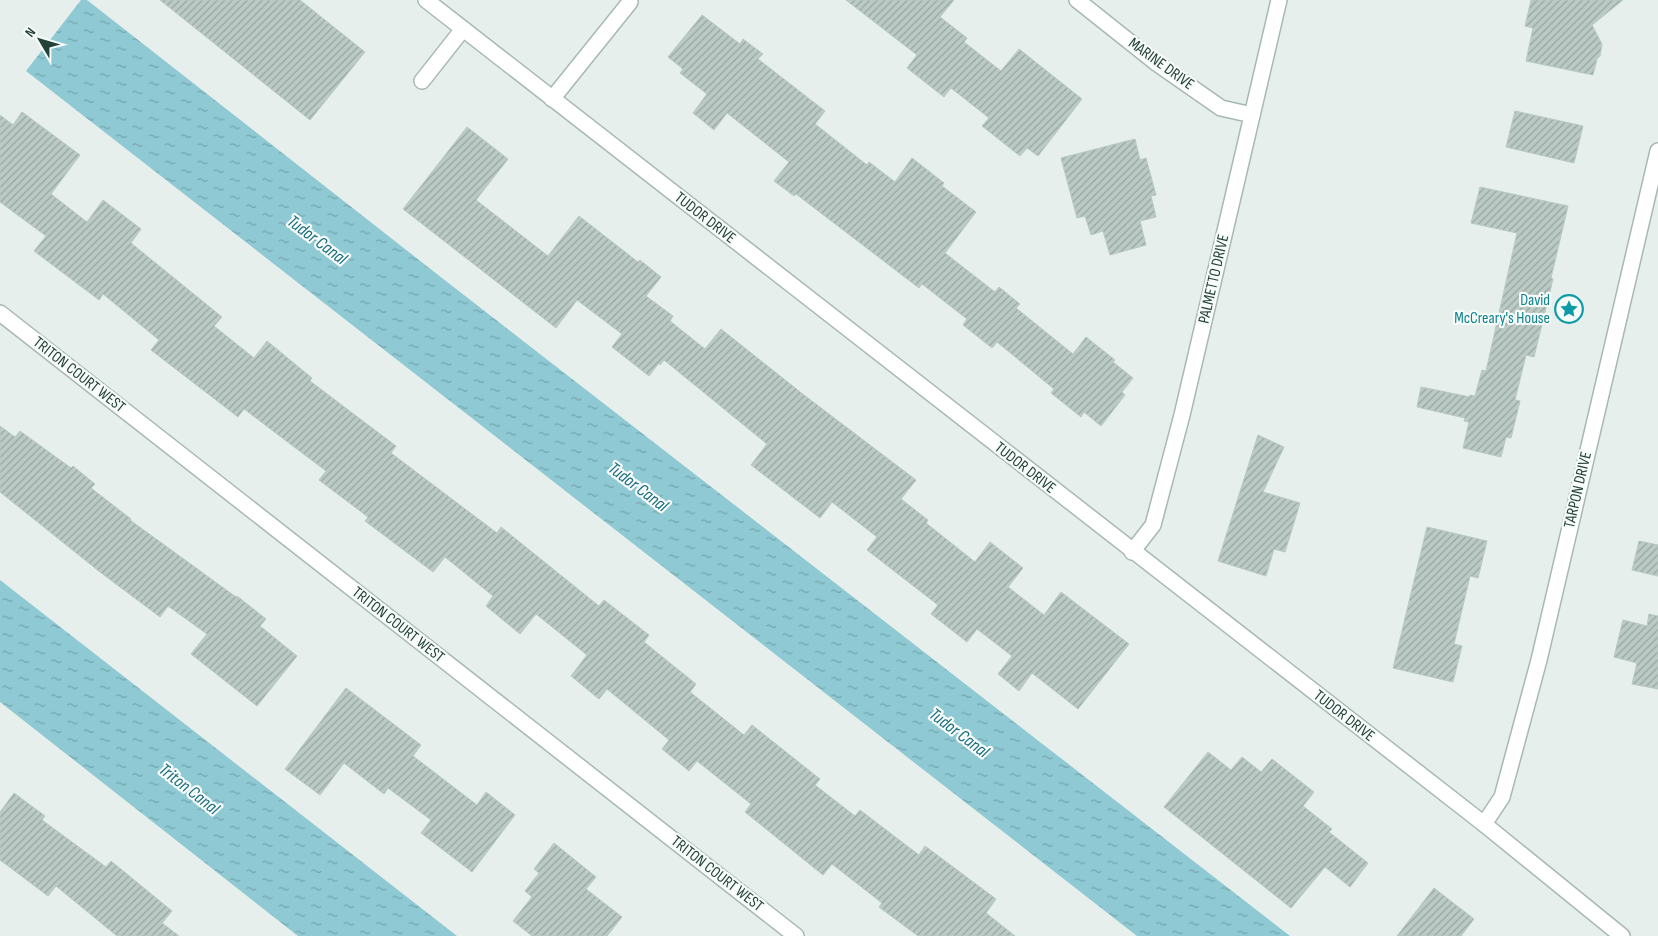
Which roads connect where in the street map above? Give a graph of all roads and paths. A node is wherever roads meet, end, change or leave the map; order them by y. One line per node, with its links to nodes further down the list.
1 (426, 0): 5 (street, TUDOR DRIVE)
2 (1077, 0): 8 (street, MARINE DRIVE)
3 (1279, 0): 8 (street, PALMETTO DRIVE)
4 (630, 2): 7 (street)
5 (463, 29): 6 (street); 7 (street, TUDOR DRIVE)
6 (422, 81)
7 (552, 99): 11 (street, TUDOR DRIVE)
8 (1252, 115): 11 (street, PALMETTO DRIVE)
9 (1658, 151): 12 (street, TARPON DRIVE)
10 (0, 313): 13 (street, TRITON COURT WEST)
11 (1132, 552): 12 (street, TUDOR DRIVE)
12 (1484, 824): 14 (street, TUDOR DRIVE)
13 (796, 936)
14 (1622, 936)

